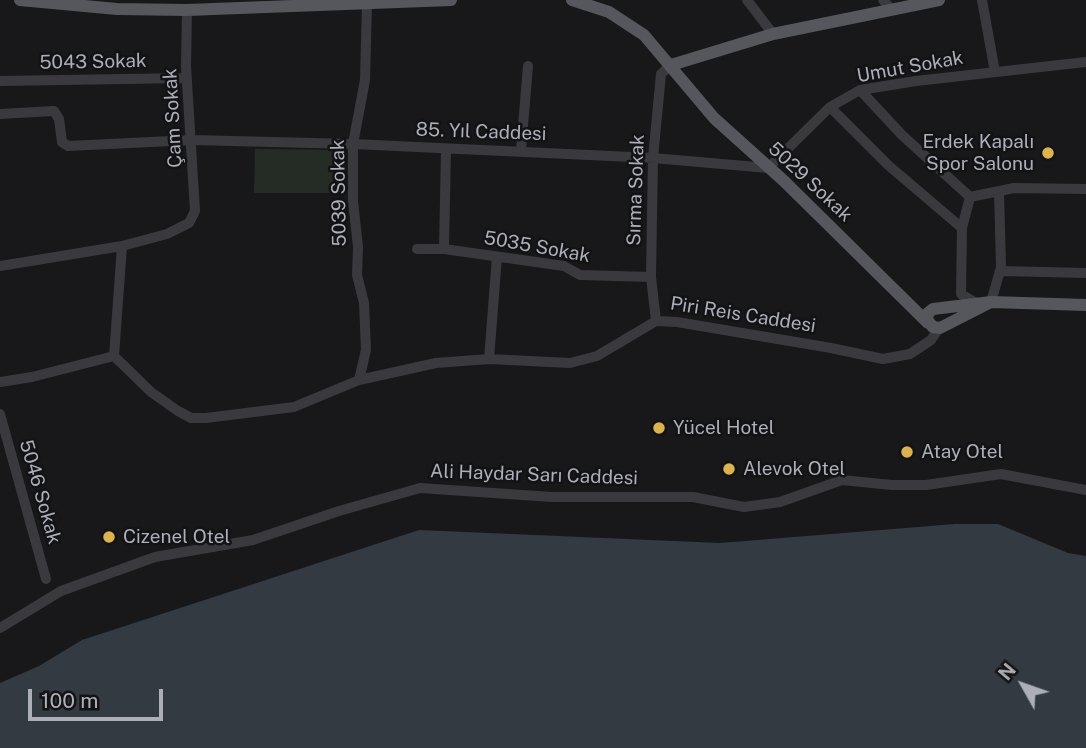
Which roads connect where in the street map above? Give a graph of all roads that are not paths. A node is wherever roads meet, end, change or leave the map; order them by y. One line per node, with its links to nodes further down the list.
1 (20, 0): 9 (main road)
2 (451, 0): 7 (main road)
3 (572, 0): 12 (main road, 5029 Sokak)
4 (747, 0): 10 (street)
5 (939, 0): 8 (main road)
6 (982, 0): 14 (street)
7 (367, 3): 9 (main road); 21 (street, 5039 Sokak)
8 (887, 4): 10 (main road)
9 (187, 10): 15 (street, Çam Sokak)
10 (773, 34): 12 (main road)
11 (1086, 62): 14 (street, Umut Sokak)
12 (671, 65): 24 (street, Sırma Sokak); 25 (main road, 5029 Sokak)
13 (528, 66): 23 (street)
14 (995, 72): 17 (street, Umut Sokak)
15 (187, 78): 16 (street, 5043 Sokak); 20 (street, Çam Sokak)
16 (0, 81)
17 (860, 90): 18 (street, Umut Sokak); 28 (street)
18 (830, 107): 25 (street, Umut Sokak); 29 (street)
19 (0, 114): 20 (street, 85. Yıl Caddesi)
20 (192, 140): 21 (street, 85. Yıl Caddesi); 30 (street, Çam Sokak)
21 (353, 144): 22 (street, 85. Yıl Caddesi); 47 (street, 5039 Sokak)
22 (446, 149): 23 (street, 85. Yıl Caddesi); 32 (street)
23 (522, 150): 24 (street, 85. Yıl Caddesi)
24 (653, 158): 25 (street, 85. Yıl Caddesi); 37 (street, Sırma Sokak)
25 (768, 168): 38 (main road, 5029 Sokak)
26 (1086, 189): 27 (street)
27 (999, 191): 28 (street); 35 (street)
28 (970, 197): 29 (street)
29 (962, 228): 40 (street)
30 (122, 246): 34 (street); 45 (street)
31 (417, 248): 32 (street, 5035 Sokak)
32 (444, 249): 33 (street, 5035 Sokak)
33 (497, 257): 37 (street, 5035 Sokak); 46 (street)
34 (1, 262)
35 (1000, 271): 36 (street); 39 (street)
36 (1086, 273)
37 (651, 277): 43 (street, Sırma Sokak)
38 (905, 299): 42 (main road); 44 (main road, 5029 Sokak)
39 (991, 302): 40 (main road); 41 (main road); 44 (main road)
40 (976, 303): 42 (main road)
41 (1086, 305)
42 (935, 308): 44 (main road); 44 (main road)
43 (656, 321): 44 (street, Piri Reis Caddesi); 46 (street, Piri Reis Caddesi)
44 (935, 326)
45 (114, 356): 47 (street, Piri Reis Caddesi); 48 (street)
46 (489, 359): 47 (street, Piri Reis Caddesi)
47 (359, 380)
48 (0, 382)
49 (0, 414): 53 (street, 5046 Sokak)
50 (608, 486): 52 (street)
51 (1086, 490): 52 (street, Ali Haydar Sarı Caddesi)
52 (594, 497): 54 (street, Ali Haydar Sarı Caddesi)
53 (46, 579)
54 (0, 628)

